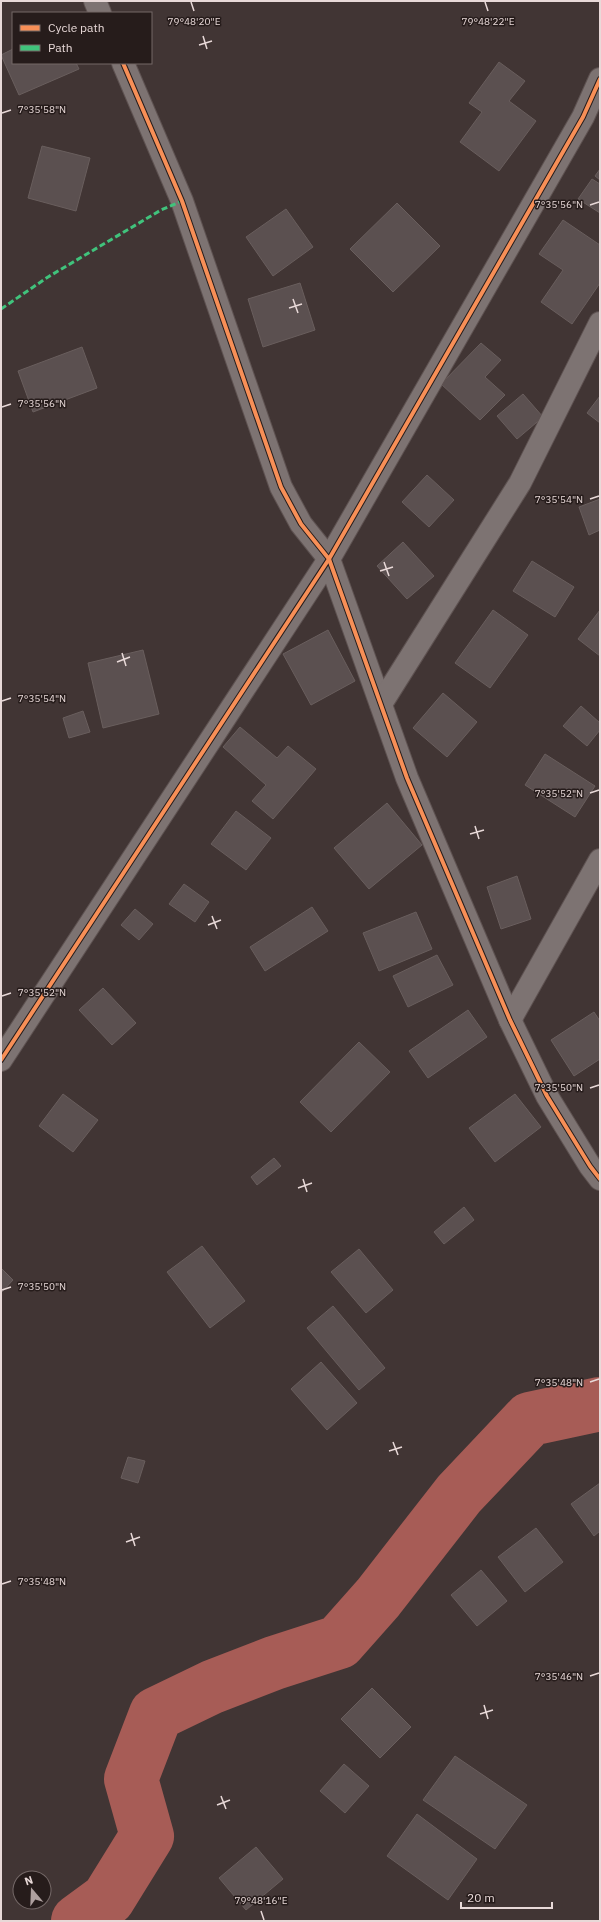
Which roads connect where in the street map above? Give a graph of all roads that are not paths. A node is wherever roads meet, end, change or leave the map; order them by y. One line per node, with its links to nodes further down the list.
1 (95, 1): 2 (street)
2 (100, 12)
3 (123, 64): 6 (street)
4 (600, 79): 6 (street)
5 (600, 323): 7 (street)
6 (329, 559): 7 (street); 10 (street)
7 (381, 704): 9 (street)
8 (600, 860): 9 (street)
9 (510, 1020): 11 (street)
10 (1, 1060)
11 (597, 1167)

